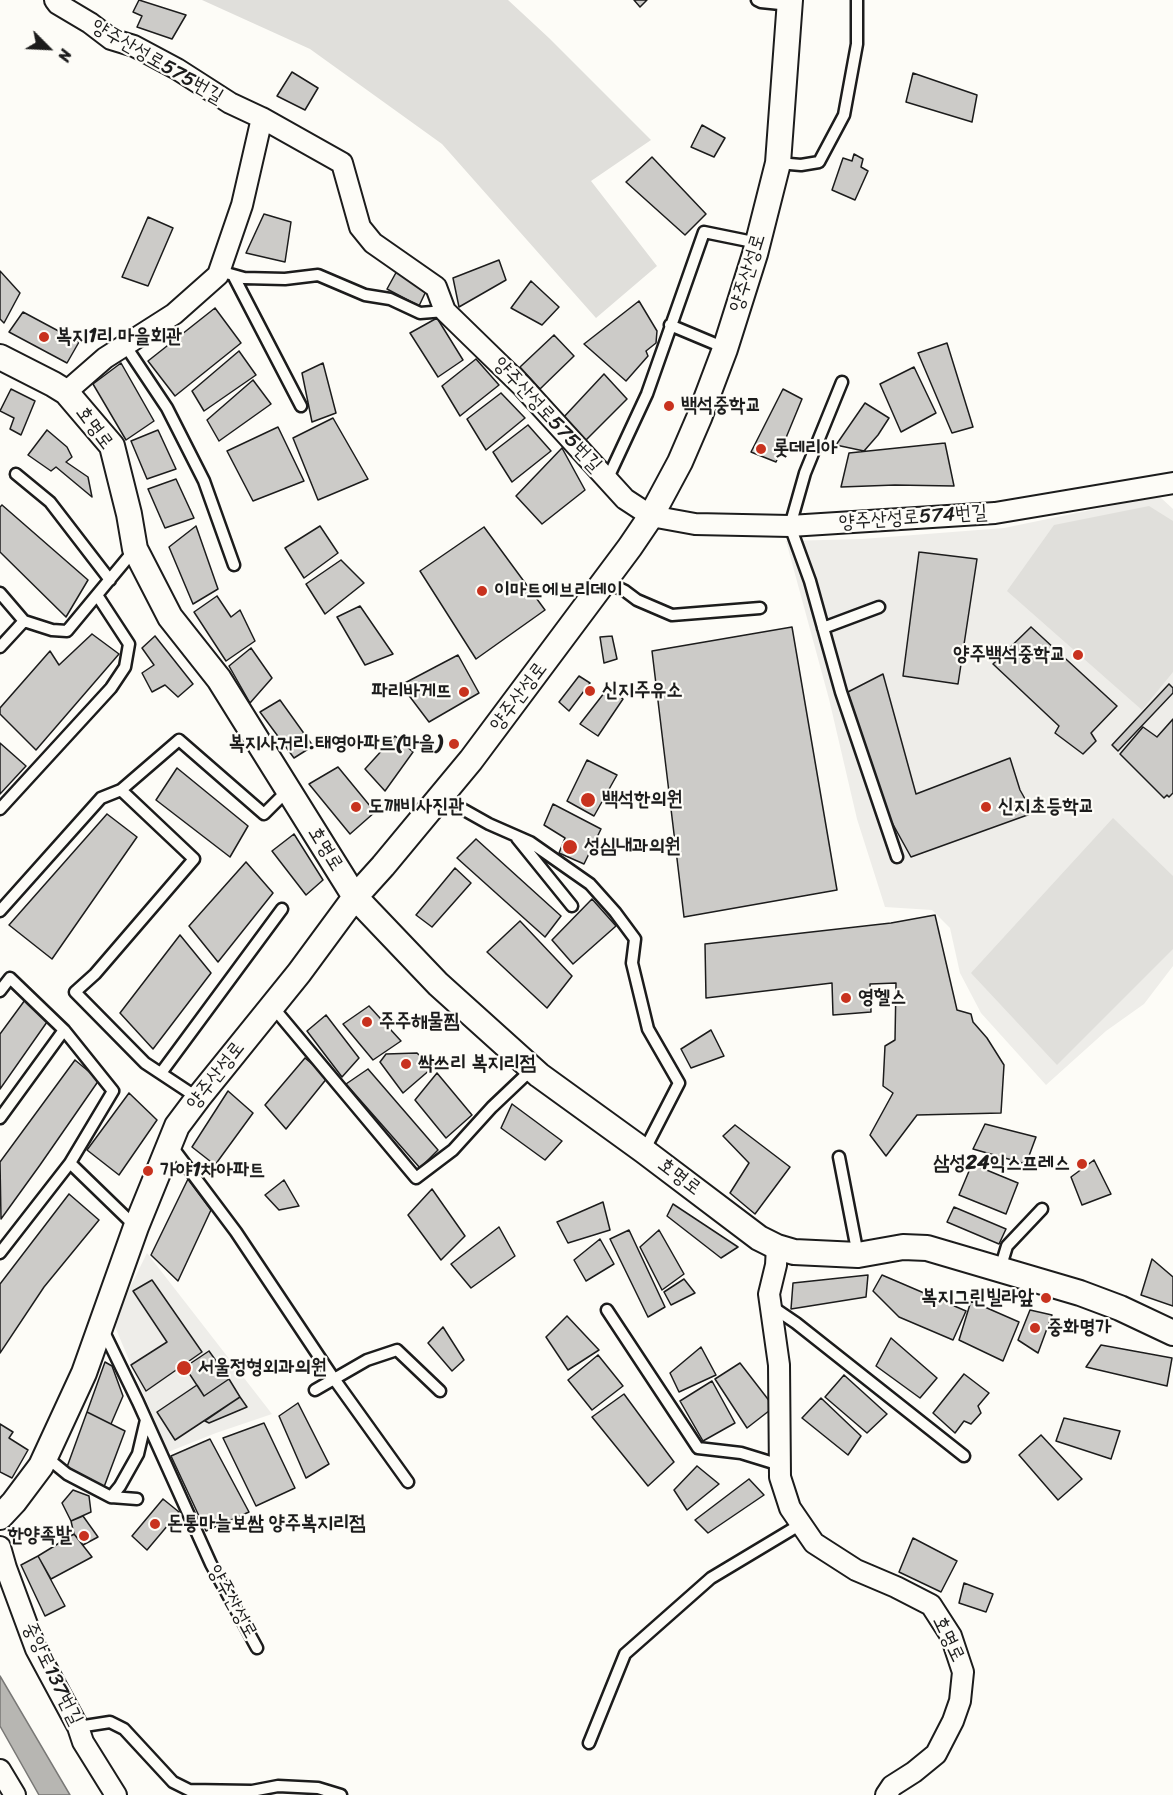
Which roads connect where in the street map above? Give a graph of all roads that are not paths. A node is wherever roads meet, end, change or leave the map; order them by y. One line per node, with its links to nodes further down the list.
1 (55, 0): 5 (street, 양주산성로575번길)
2 (758, 0): 4 (lane)
3 (857, 0): 6 (lane)
4 (790, 3): 6 (street, 양주산성로)
5 (262, 118): 8 (street); 9 (street, 양주산성로575번길)
6 (778, 163): 7 (street, 양주산성로)
7 (758, 243): 10 (lane); 12 (street, 양주산성로)
8 (226, 273): 9 (lane); 11 (street); 16 (lane)
9 (445, 311): 18 (street, 양주산성로575번길)
10 (670, 325): 12 (lane); 18 (lane)
11 (125, 345): 15 (street); 23 (lane)
12 (725, 348): 20 (street, 양주산성로)
13 (0, 357): 15 (street, 호명로)
14 (842, 382): 21 (lane)
15 (66, 392): 22 (street, 호명로)
16 (301, 406)
17 (16, 474): 24 (lane)
18 (607, 480): 20 (street, 양주산성로575번길)
19 (1173, 483): 21 (street, 양주산성로574번길)
20 (651, 516): 21 (street, 양주산성로574번길); 25 (street, 양주산성로)
21 (790, 526): 31 (lane)
22 (135, 549): 24 (lane); 34 (street, 호명로)
23 (234, 565)
24 (110, 580): 27 (lane)
25 (606, 581): 29 (lane); 35 (street, 양주산성로)
26 (0, 593): 30 (lane)
27 (98, 595): 30 (lane); 36 (lane)
28 (879, 607): 31 (lane)
29 (760, 608)
30 (24, 621): 32 (lane)
31 (823, 628): 38 (lane)
32 (0, 647)
33 (121, 790): 34 (lane); 42 (lane); 47 (lane)
34 (288, 790): 39 (street, 호명로)
35 (441, 797): 37 (lane); 39 (street, 양주산성로)
36 (0, 809)
37 (514, 835): 40 (lane); 51 (lane)
38 (897, 857)
39 (355, 897): 44 (street, 양주산성로); 46 (street, 호명로)
40 (572, 906)
41 (282, 909): 47 (lane)
42 (0, 911)
43 (0, 992): 45 (lane)
44 (272, 1006): 46 (lane); 48 (street, 양주산성로)
45 (64, 1030): 49 (lane); 53 (lane)
46 (532, 1068): 51 (street, 호명로)
47 (161, 1073): 48 (lane)
48 (198, 1098): 50 (street, 양주산성로)
49 (0, 1118)
50 (170, 1144): 55 (street, 양주산성로); 64 (lane)
51 (644, 1150): 56 (street, 호명로)
52 (839, 1157): 58 (lane)
53 (70, 1163): 55 (lane); 57 (lane)
54 (1042, 1209): 59 (lane)
55 (136, 1227): 62 (street, 양주산성로)
56 (777, 1247): 58 (street, 호명로); 60 (street, 호명로)
57 (0, 1253)
58 (858, 1255): 59 (street, 호명로)
59 (1000, 1269): 63 (street, 호명로)
60 (771, 1306): 69 (lane); 70 (street, 호명로)
61 (607, 1310): 70 (lane)
62 (101, 1327): 67 (lane, 양주산성로); 68 (street, 양주산성로)
63 (1173, 1333)
64 (334, 1379): 65 (lane); 66 (lane); 71 (lane)
65 (315, 1390)
66 (440, 1391)
67 (146, 1419): 72 (lane); 77 (lane, 양주산성로)
68 (45, 1456): 72 (lane); 74 (street, 양주산성로)
69 (964, 1456)
70 (780, 1465): 75 (street, 호명로)
71 (408, 1482)
72 (111, 1497): 73 (lane)
73 (137, 1499)
74 (0, 1517)
75 (801, 1524): 79 (lane); 84 (street, 호명로)
76 (0, 1547): 78 (street, 중앙로137번길)
77 (257, 1648)
78 (78, 1727): 82 (street, 중앙로137번길); 83 (lane)
79 (589, 1743)
80 (0, 1770): 81 (street)
81 (10, 1793)
82 (116, 1795)
83 (341, 1795)
84 (886, 1795)

